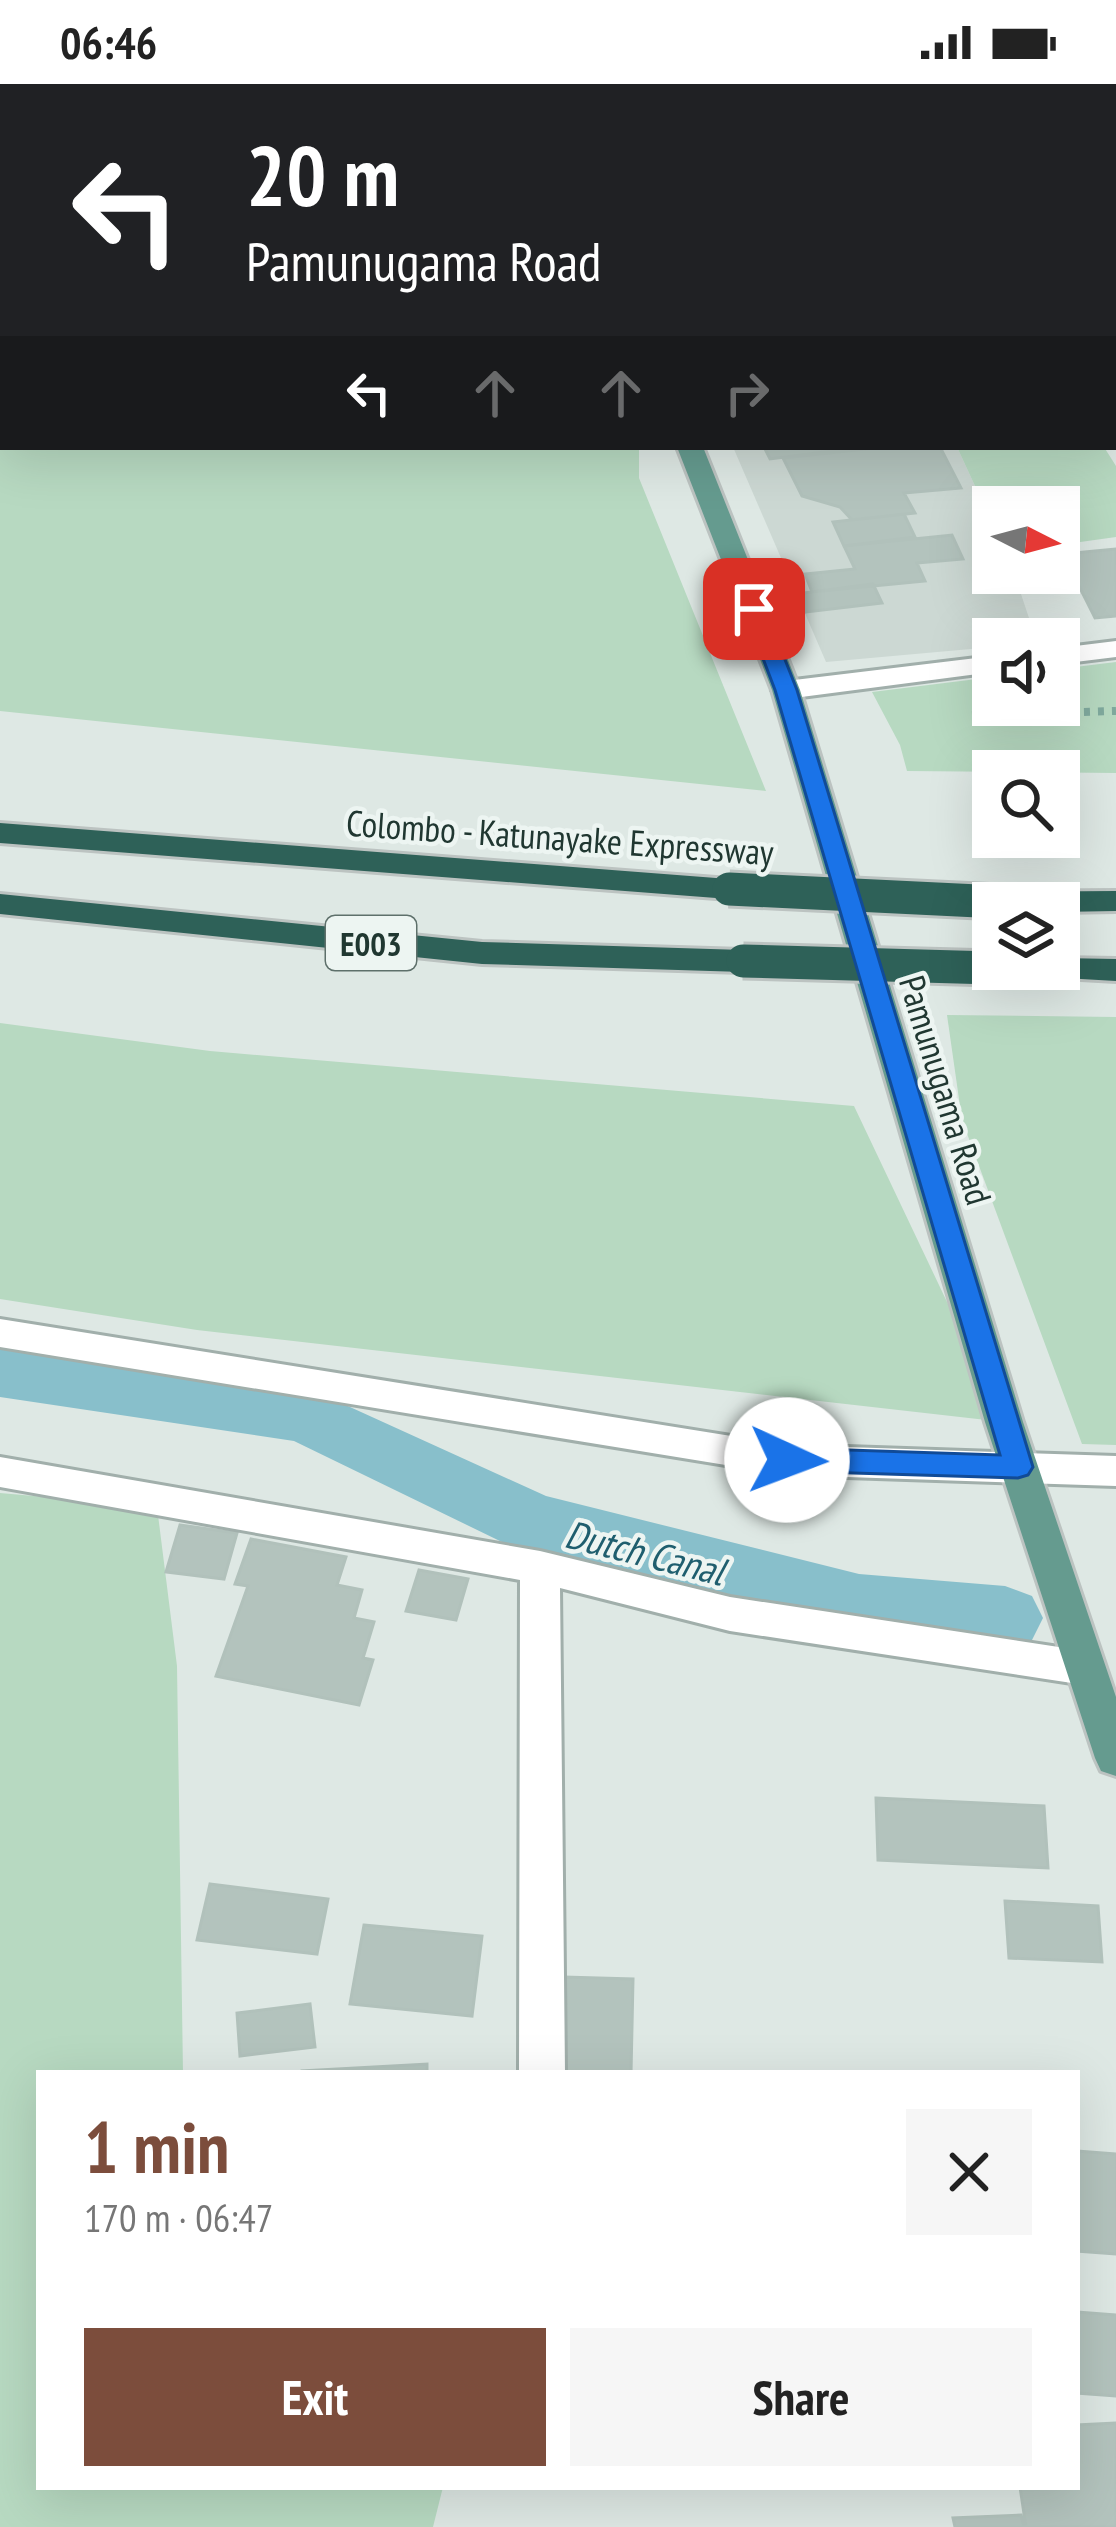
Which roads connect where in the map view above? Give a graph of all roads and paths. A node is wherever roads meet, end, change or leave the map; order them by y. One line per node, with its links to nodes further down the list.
1 (691, 450): 5 (main road, Pamunugama Road)
2 (1116, 649): 3 (street)
3 (1080, 653)
4 (972, 667): 5 (street)
5 (786, 690): 17 (main road, Pamunugama Road)
6 (1116, 711): 7 (path)
7 (1080, 712)
8 (0, 833): 9 (highway, Colombo - Katunayake Expressway / E003, bridge)
9 (972, 901)
10 (1080, 902): 11 (highway, Colombo - Katunayake Expressway / E003)
11 (1116, 902)
12 (0, 904): 13 (highway, E003, bridge)
13 (972, 967)
14 (1080, 969): 15 (highway)
15 (1116, 970)
16 (0, 1333): 17 (street)
17 (1018, 1467): 19 (street); 21 (main road, Pamunugama Road)
18 (0, 1472): 20 (street)
19 (1116, 1472)
20 (540, 1567): 21 (street); 23 (street)
21 (1085, 1668): 22 (main road, Pamunugama Road)
22 (1115, 1753)
23 (542, 2070)

